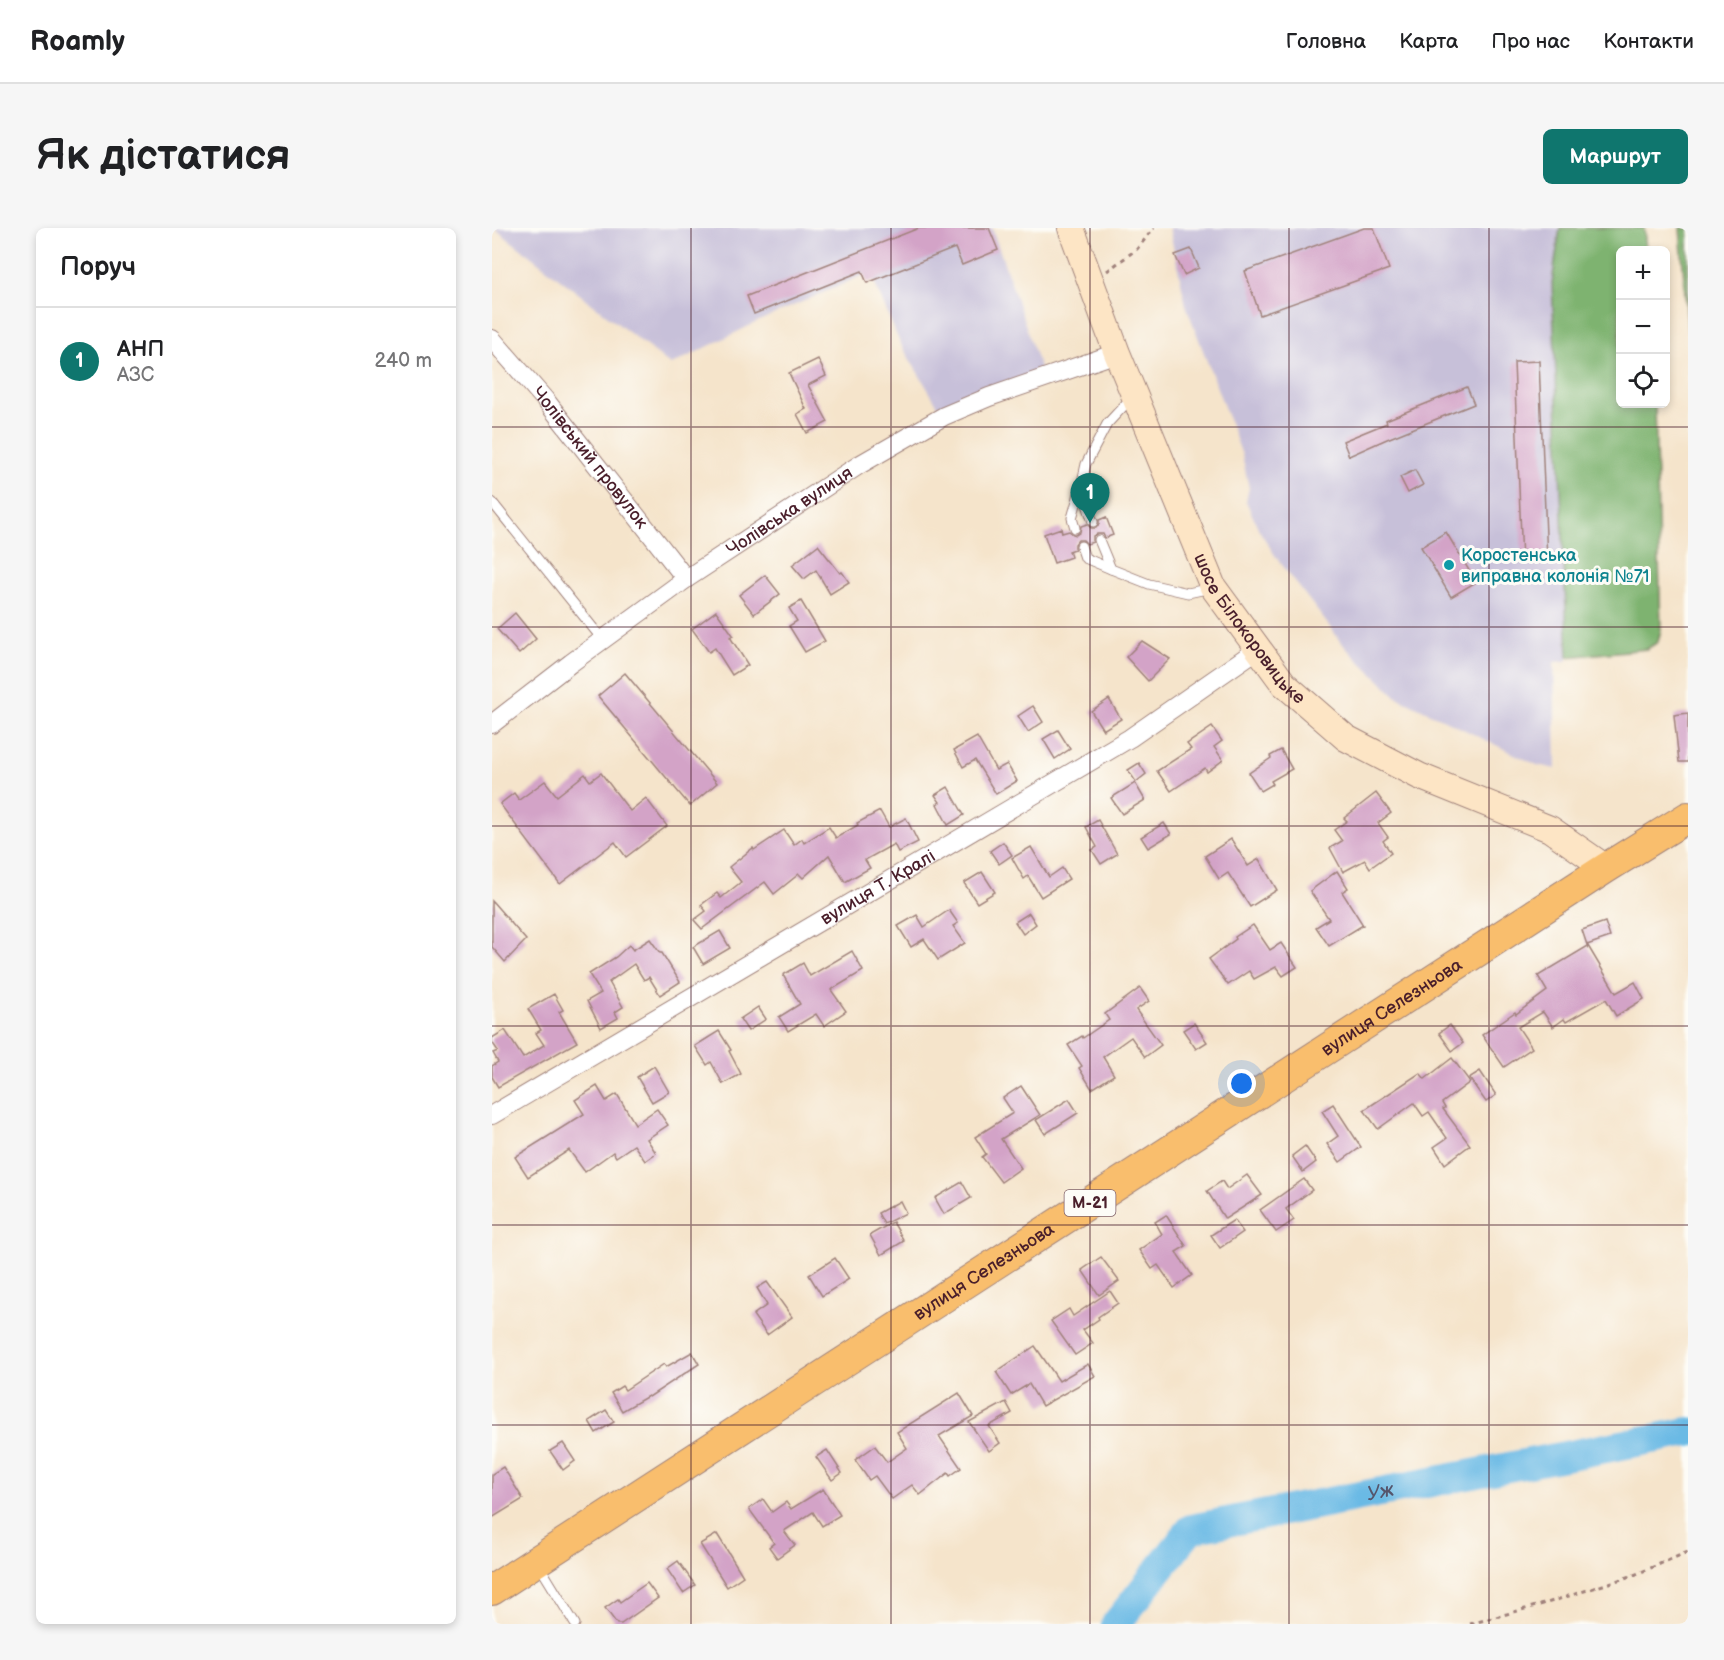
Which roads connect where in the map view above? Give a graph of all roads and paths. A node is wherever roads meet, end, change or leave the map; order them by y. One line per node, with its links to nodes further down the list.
1 (1071, 228): 3 (main road, шосе Білокоровицьке)
2 (1154, 228): 3 (path)
3 (1091, 282): 5 (main road, шосе Білокоровицьке)
4 (492, 339): 14 (street, Чолівський провулок)
5 (1117, 353): 6 (main road, шосе Білокоровицьке); 14 (street, Чолівська вулиця)
6 (1134, 394): 7 (lane); 15 (main road, шосе Білокоровицьке)
7 (1081, 487): 9 (lane); 10 (lane)
8 (492, 502): 16 (lane)
9 (1093, 522)
10 (1075, 528)
11 (1099, 540): 13 (lane)
12 (1081, 546): 13 (lane)
13 (1111, 569): 15 (lane)
14 (686, 579): 16 (street, Чолівська вулиця)
15 (1214, 587): 17 (main road, шосе Білокоровицьке)
16 (602, 639): 18 (street, Чолівська вулиця)
17 (1258, 649): 20 (main road, шосе Білокоровицьке); 21 (street, вулиця Т. Кралі)
18 (492, 724)
19 (1688, 817): 20 (highway, вулиця Селезньова / М-21)
20 (1606, 868): 23 (highway, вулиця Селезньова / М-21)
21 (492, 1115)
22 (1688, 1552): 26 (path)
23 (536, 1560): 24 (highway, вулиця Селезньова / М-21); 25 (lane)
24 (492, 1590)
25 (575, 1624)
26 (1470, 1624)

